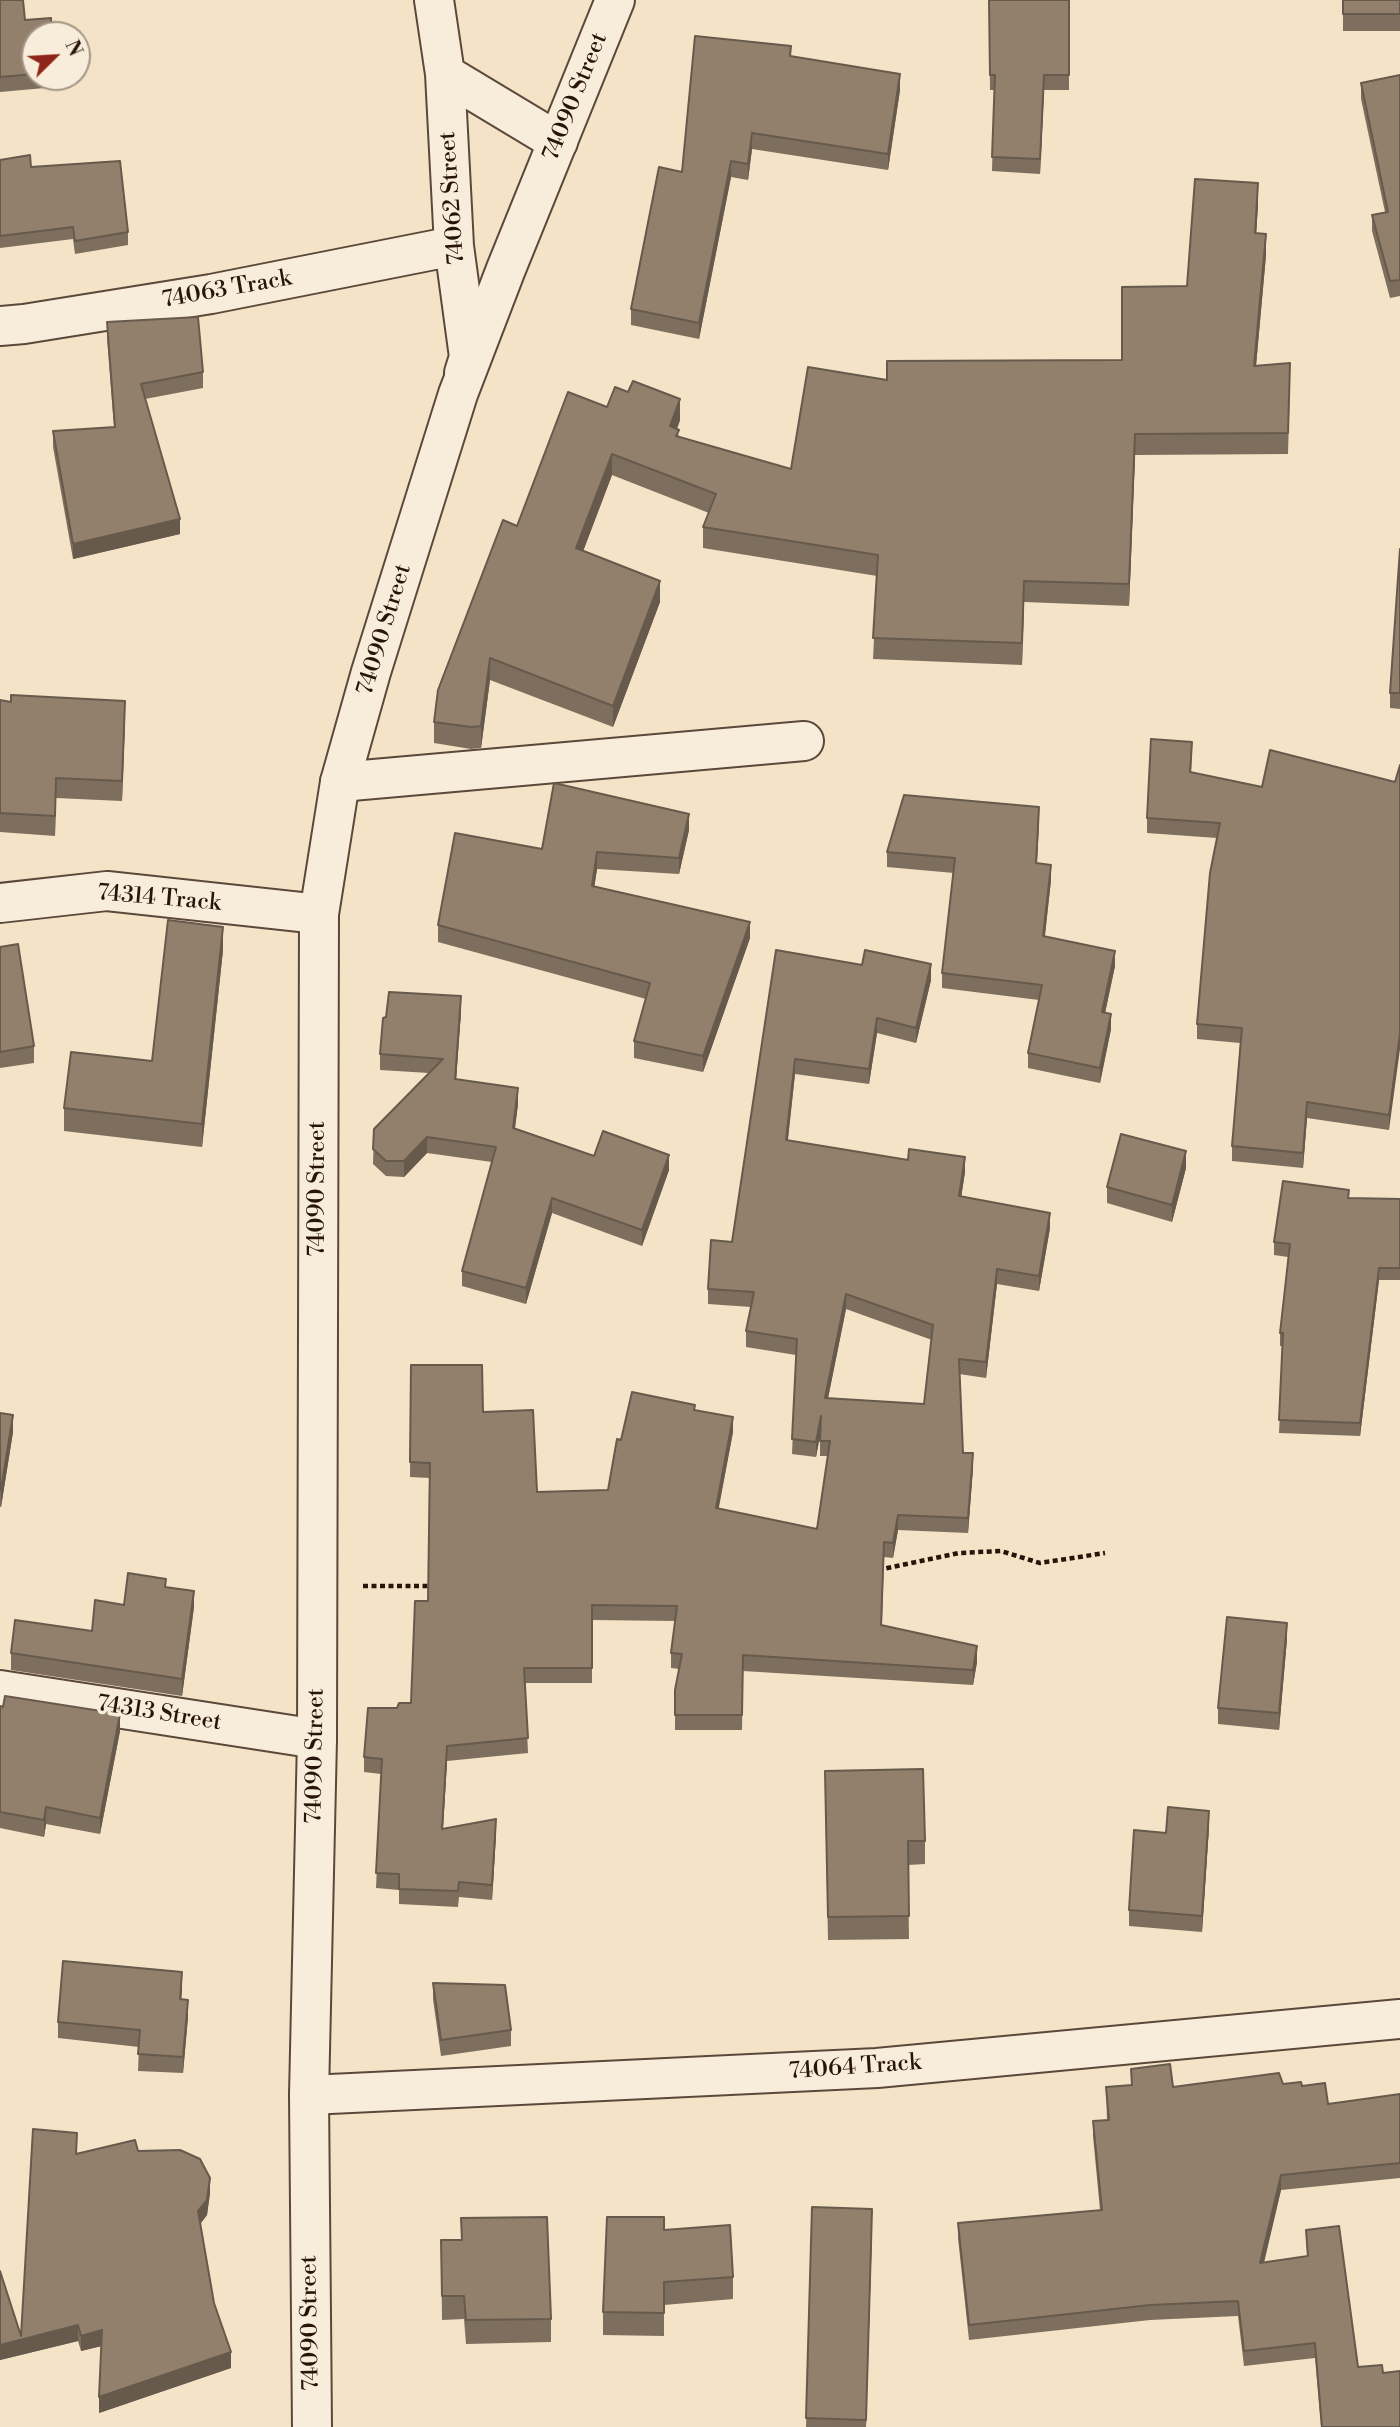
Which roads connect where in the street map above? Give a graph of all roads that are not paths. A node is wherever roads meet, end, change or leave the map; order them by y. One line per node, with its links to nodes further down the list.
1 (434, 0): 3 (street, 74062 Street)
2 (615, 0): 4 (street, 74090 Street)
3 (445, 74): 4 (street); 5 (street, 74062 Street)
4 (558, 142): 7 (street, 74090 Street)
5 (454, 246): 6 (street, 74063 Track); 7 (street, 74062 Street)
6 (0, 326)
7 (458, 394): 9 (street, 74090 Street)
8 (804, 741): 9 (street)
9 (340, 782): 11 (street, 74090 Street)
10 (0, 903): 11 (street, 74314 Track)
11 (319, 914): 13 (street, 74090 Street)
12 (0, 1690): 13 (street, 74313 Street)
13 (317, 1739): 15 (street, 74090 Street)
14 (1400, 2020): 15 (street, 74064 Track)
15 (309, 2095): 16 (street, 74090 Street)
16 (313, 2427)

